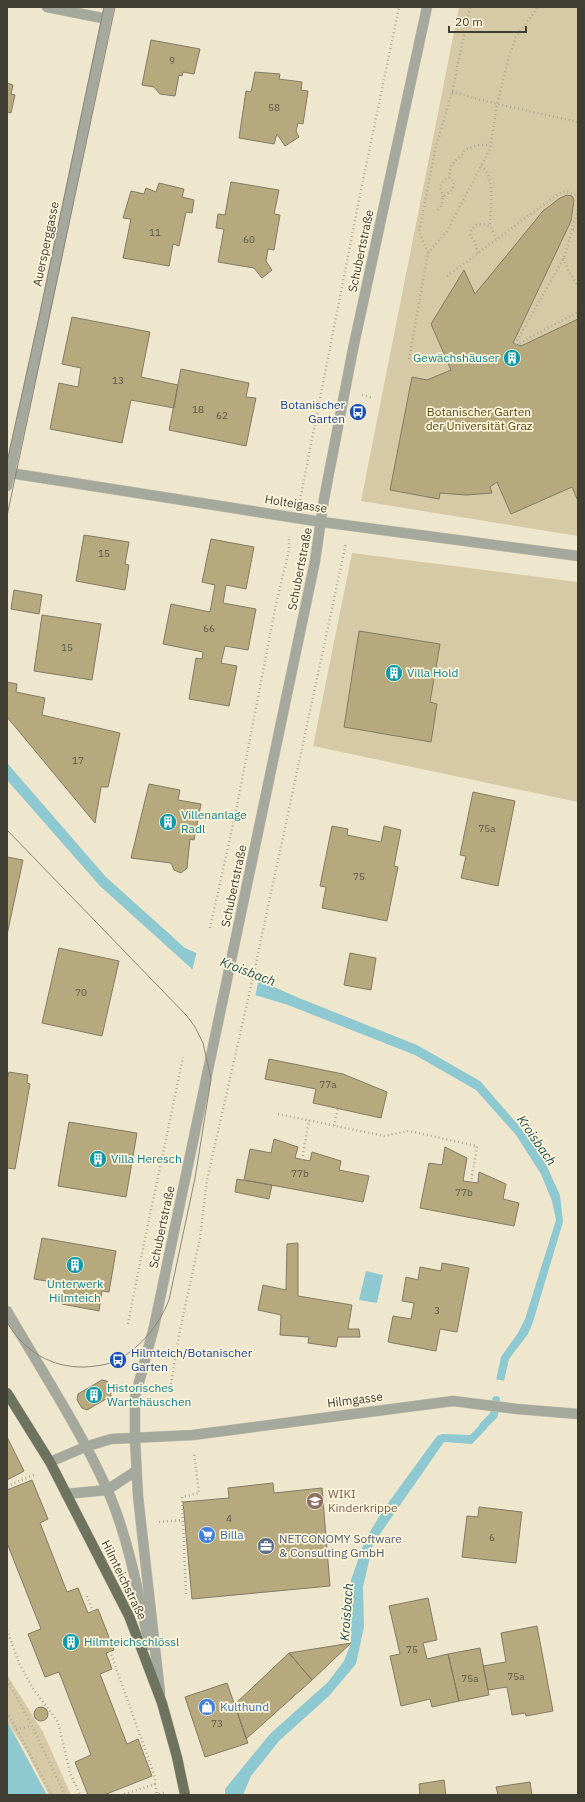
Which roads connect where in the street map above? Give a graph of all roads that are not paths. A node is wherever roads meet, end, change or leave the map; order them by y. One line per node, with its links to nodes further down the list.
1 (47, 7): 4 (street)
2 (109, 7): 4 (street, Auersperggasse)
3 (427, 7): 7 (street, Schubertstraße)
4 (107, 19): 5 (street, Auersperggasse)
5 (10, 473): 6 (street, Auersperggasse); 7 (street, Holteigasse)
6 (7, 486)
7 (322, 522): 8 (street, Holteigasse); 12 (street, Schubertstraße)
8 (578, 556)
9 (7, 1311): 13 (street)
10 (7, 1393): 14 (main road, Hilmteichstraße)
11 (578, 1414): 12 (street, Hilmgasse)
12 (135, 1439): 13 (street); 15 (street, Schubertstraße)
13 (85, 1447): 14 (street); 16 (street)
14 (50, 1462): 17 (main road, Hilmteichstraße)
15 (136, 1471): 16 (street); 18 (street, Schubertstraße)
16 (107, 1490): 17 (street); 18 (street)
17 (66, 1494): 18 (main road, Hilmteichstraße)
18 (162, 1704): 19 (main road, Hilmteichstraße)
19 (185, 1795)

